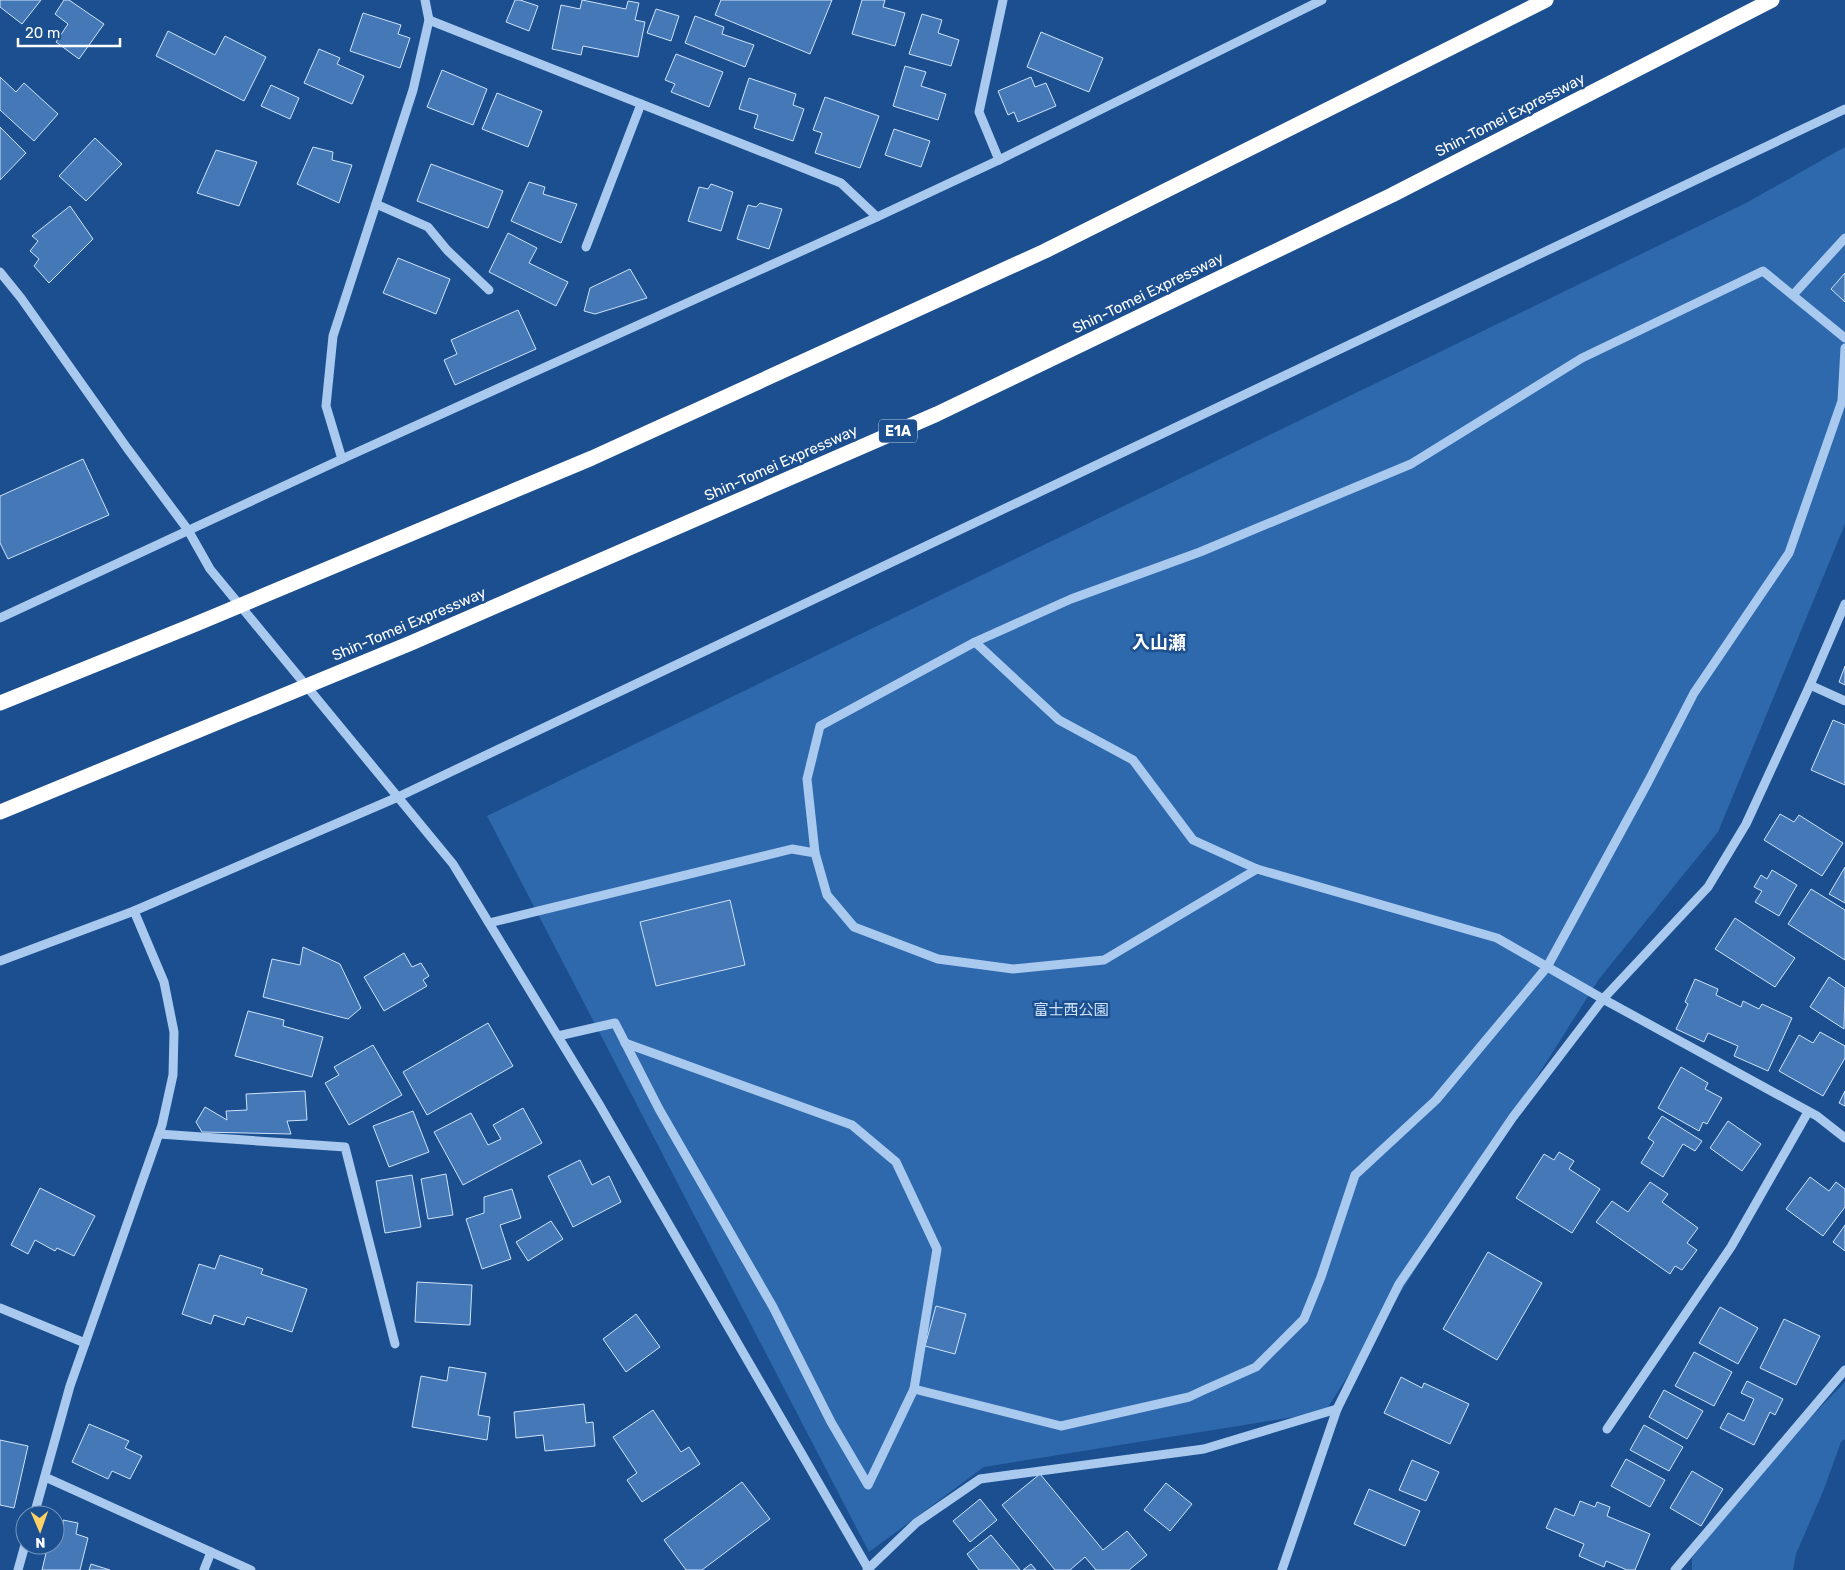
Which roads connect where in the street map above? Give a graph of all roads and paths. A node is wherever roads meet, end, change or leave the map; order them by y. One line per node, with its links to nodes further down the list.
1 (425, 0): 6 (street)
2 (1002, 0): 9 (street)
3 (1322, 0): 9 (street)
4 (1546, 0): 26 (highway, bridge)
5 (1772, 0): 28 (highway, Shin-Tomei Expressway / E1A, bridge)
6 (429, 20): 7 (street); 10 (street)
7 (641, 104): 11 (street); 13 (street)
8 (1845, 109): 27 (street)
9 (999, 160): 11 (street)
10 (376, 204): 15 (street); 19 (street)
11 (877, 216): 19 (street)
12 (1845, 238): 16 (street)
13 (586, 247)
14 (0, 272): 20 (street)
15 (489, 290)
16 (1793, 295): 17 (street); 23 (street)
17 (1845, 338)
18 (1845, 348): 34 (street)
19 (342, 459): 20 (street)
20 (188, 530): 22 (street); 27 (street)
21 (1845, 604): 24 (street)
22 (0, 618)
23 (975, 642): 29 (street); 30 (street)
24 (1810, 685): 25 (street); 35 (street)
25 (1845, 701)
26 (0, 703)
27 (398, 797): 31 (street); 32 (street)
28 (0, 812)
29 (815, 853): 30 (street); 32 (street)
30 (1257, 870): 34 (street)
31 (134, 911): 33 (street); 39 (street)
32 (489, 923): 36 (street)
33 (0, 961)
34 (1548, 967): 35 (street); 45 (street)
35 (1603, 999): 38 (street); 46 (street)
36 (558, 1036): 37 (street); 55 (street)
37 (625, 1043): 45 (street); 45 (street)
38 (1808, 1112): 40 (street); 47 (street)
39 (159, 1134): 42 (street); 43 (street)
40 (1845, 1138)
41 (0, 1308): 42 (street)
42 (85, 1343): 48 (street)
43 (396, 1344)
44 (1845, 1370): 57 (street)
45 (914, 1389)
46 (1337, 1409): 55 (street); 56 (street)
47 (1607, 1429)
48 (45, 1477): 49 (street); 50 (street)
49 (37, 1505)
50 (211, 1552): 53 (street); 54 (street)
51 (22, 1555): 52 (street)
52 (18, 1570)
53 (204, 1570)
54 (251, 1570)
55 (868, 1570)
56 (1282, 1570)
57 (1675, 1570)

